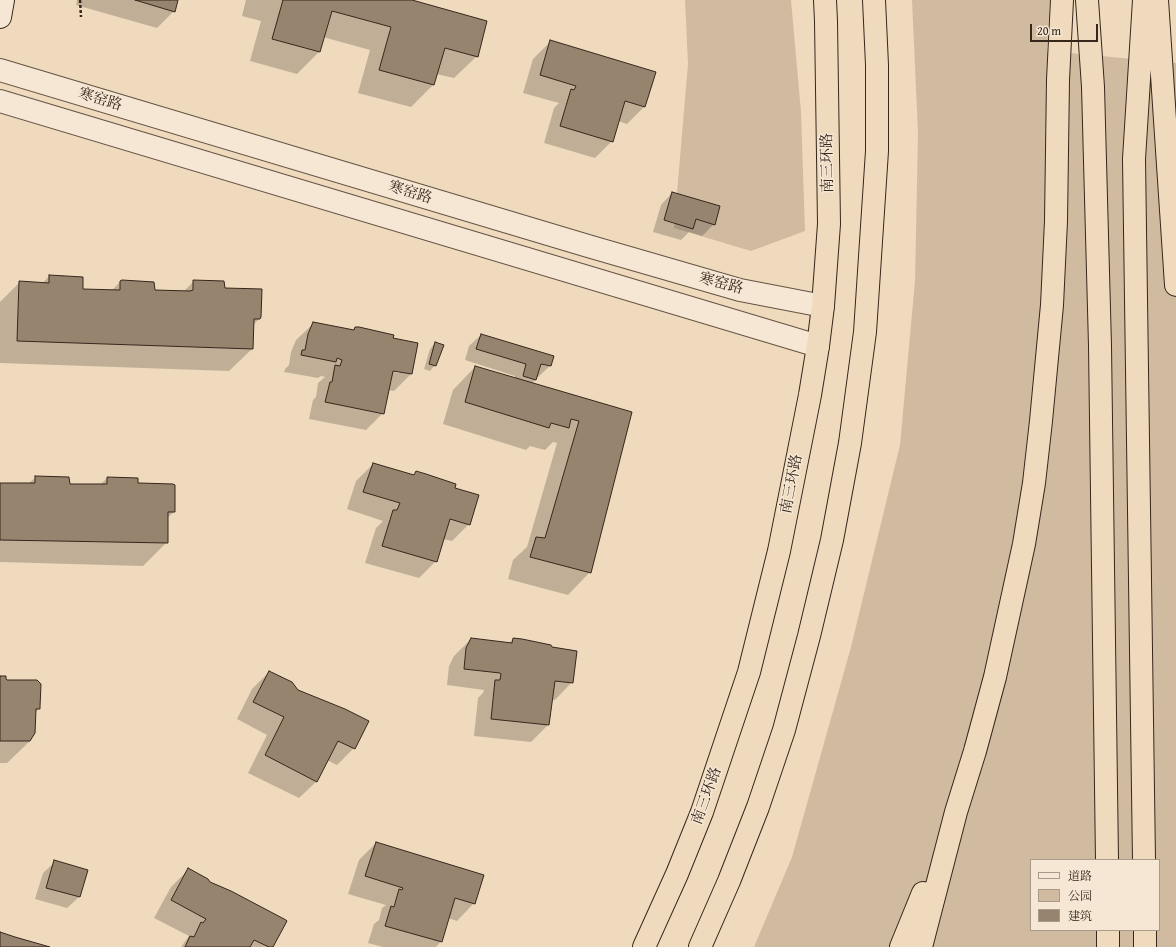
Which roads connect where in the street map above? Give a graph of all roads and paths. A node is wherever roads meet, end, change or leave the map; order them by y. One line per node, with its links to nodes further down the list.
1 (3, 0): 9 (street)
2 (80, 0): 10 (path)
3 (825, 0): 14 (highway, 南三环路)
4 (874, 0): 22 (highway)
5 (1062, 0): 16 (highway)
6 (1087, 0): 17 (highway)
7 (1144, 0): 18 (highway)
8 (1157, 0): 13 (highway)
9 (0, 17)
10 (81, 17)
11 (0, 70): 14 (street, 寒窑路)
12 (0, 101): 15 (street, 寒窑路)
13 (1176, 285)
14 (823, 306): 15 (highway, 南三环路)
15 (818, 346): 21 (highway, 南三环路)
16 (956, 812): 23 (highway); 24 (highway)
17 (1107, 859)
18 (1144, 859)
19 (1108, 931): 25 (highway)
20 (1145, 931): 26 (highway)
21 (644, 947)
22 (700, 947)
23 (901, 947)
24 (921, 947)
25 (1108, 947)
26 (1145, 947)

